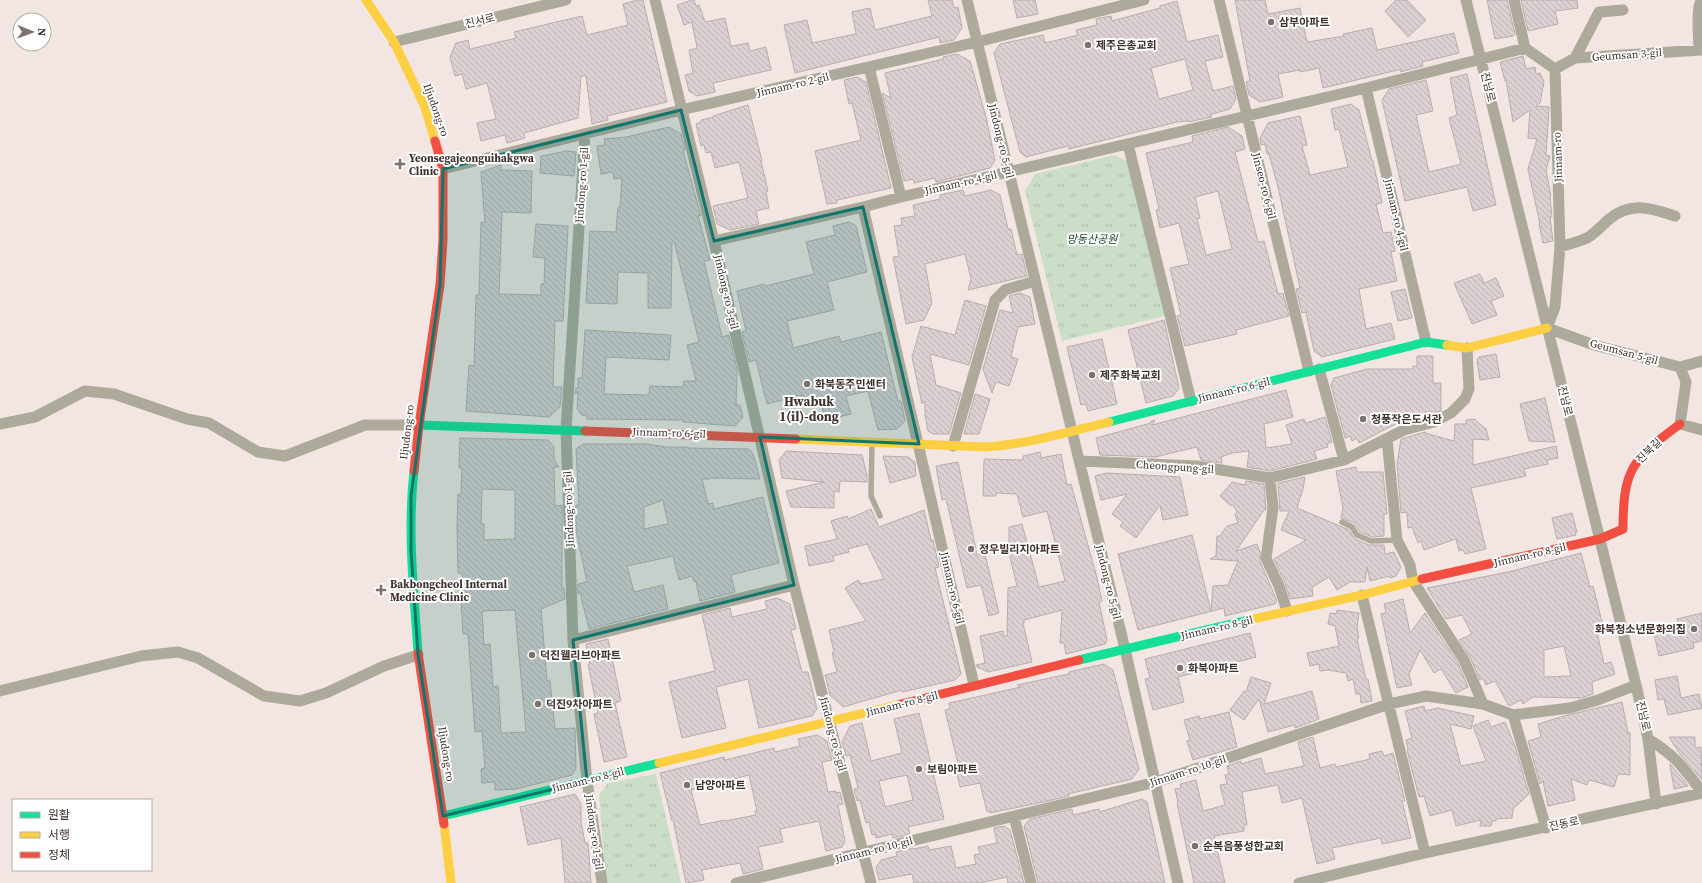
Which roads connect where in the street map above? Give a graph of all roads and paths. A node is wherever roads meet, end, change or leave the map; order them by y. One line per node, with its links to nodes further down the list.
1 (366, 0): 11 (street, Iljudong-ro)
2 (566, 0): 11 (street, 진서로)
3 (655, 0): 20 (street, Jindong-ro 3-gil)
4 (967, 0): 12 (street, Jindong-ro 5-gil)
5 (1144, 0): 12 (street, Jinnam-ro 2-gil)
6 (1219, 0): 21 (street, Jinseo-ro 6-gil)
7 (1466, 0): 16 (street, 진남로)
8 (1514, 0): 13 (street)
9 (1702, 1): 14 (street)
10 (1623, 10): 15 (street)
11 (394, 42): 24 (street, Iljudong-ro)
12 (977, 42): 17 (street, Jinnam-ro 2-gil); 25 (street, Jindong-ro 5-gil)
13 (1525, 48): 16 (street, Jinnam-ro 4-gil); 18 (street)
14 (1700, 50): 15 (street, Geumsan 3-gil)
15 (1575, 58): 18 (street, Geumsan 3-gil)
16 (1481, 60): 19 (street, Jinnam-ro 4-gil); 32 (street, 진남로)
17 (869, 67): 20 (street, Jinnam-ro 2-gil); 26 (street)
18 (1555, 69): 30 (street, Jinnam-ro)
19 (1366, 88): 21 (street, Jinnam-ro 4-gil); 33 (street, Jinnam-ro 4-gil)
20 (681, 110): 22 (street, Jinnam-ro 2-gil); 29 (street, Jindong-ro 3-gil)
21 (1247, 116): 23 (street, Jinnam-ro 4-gil); 37 (street, Jinseo-ro 6-gil)
22 (585, 134): 24 (street, Jinnam-ro 2-gil); 42 (street, Jindong-ro 1-gil)
23 (1128, 144): 25 (street, Jinnam-ro 4-gil); 38 (street)
24 (443, 169): 41 (street, Iljudong-ro)
25 (1009, 172): 26 (street, Jinnam-ro 4-gil); 31 (street, Jindong-ro 5-gil)
26 (901, 197): 27 (street, Jinnam-ro 4-gil)
27 (863, 207): 29 (street, Jinnam-ro 4-gil); 48 (street)
28 (1675, 216): 30 (street)
29 (714, 241): 45 (street, Jindong-ro 3-gil)
30 (1560, 247): 32 (street, Jinnam-ro)
31 (1036, 281): 44 (street, Jindong-ro 5-gil); 49 (street)
32 (1547, 328): 34 (street, Jinnam-ro 6-gil); 36 (street, Geumsan 5-gil); 55 (street, 진남로)
33 (1426, 342): 34 (street, Jinnam-ro 6-gil); 37 (street, Jinnam-ro 6-gil)
34 (1467, 348): 46 (street, Cheongpung-gil)
35 (1702, 361): 36 (street, Geumsan 5-gil)
36 (1680, 367): 40 (street)
37 (1314, 370): 38 (street, Jinnam-ro 6-gil); 50 (street, Jinseo-ro 6-gil)
38 (1191, 401): 44 (street, Jinnam-ro 6-gil)
39 (4, 423): 41 (street)
40 (1680, 424): 43 (street); 55 (street, 진북길)
41 (419, 425): 42 (street, Jinnam-ro 6-gil); 63 (street, Iljudong-ro)
42 (566, 430): 45 (street, Jinnam-ro 6-gil); 61 (street, Jindong-ro 1-gil)
43 (1702, 430)
44 (1071, 432): 49 (street, Jinnam-ro 6-gil); 51 (street, Jindong-ro 5-gil)
45 (760, 437): 47 (street, Jinnam-ro 6-gil); 58 (street, Jindong-ro 3-gil)
46 (1387, 439): 50 (street, Cheongpung-gil); 56 (street)
47 (872, 443): 48 (street, Jinnam-ro 6-gil); 53 (lane)
48 (919, 444): 49 (street, Jinnam-ro 6-gil); 64 (street, Jinnam-ro 6-gil)
49 (953, 446)
50 (1344, 460): 52 (street, Cheongpung-gil)
51 (1079, 461): 52 (street, Cheongpung-gil); 62 (street, Jindong-ro 5-gil)
52 (1270, 478): 60 (street)
53 (880, 516)
54 (1342, 522): 56 (lane)
55 (1600, 539): 57 (street, Jinnam-ro 8-gil); 65 (street, 진남로)
56 (1397, 540): 57 (street)
57 (1413, 581): 59 (street, Jinnam-ro 8-gil); 68 (street)
58 (794, 585): 61 (street); 70 (street, Jindong-ro 3-gil)
59 (1362, 595): 60 (street, Jinnam-ro 8-gil); 67 (street)
60 (1287, 611): 62 (street, Jinnam-ro 8-gil)
61 (573, 640): 72 (street, Jindong-ro 1-gil)
62 (1125, 649): 64 (street, Jinnam-ro 8-gil); 73 (street, Jindong-ro 5-gil)
63 (418, 655): 66 (street); 76 (street, Iljudong-ro)
64 (974, 685): 70 (street, Jinnam-ro 8-gil)
65 (1636, 685): 69 (street, Jinnam-ro 10-gil); 71 (street, 진남로)
66 (0, 691)
67 (1389, 704): 68 (street, Jinnam-ro 10-gil); 73 (street, Jinnam-ro 10-gil); 80 (street)
68 (1483, 704): 69 (street, Jinnam-ro 10-gil)
69 (1513, 715): 78 (street)
70 (830, 722): 72 (street, Jinnam-ro 8-gil); 79 (street, Jindong-ro 3-gil)
71 (1648, 739): 74 (street); 75 (street, 진남로)
72 (587, 780): 76 (street, Jinnam-ro 8-gil); 82 (street, Jindong-ro 1-gil)
73 (1156, 782): 77 (street, Jinnam-ro 10-gil); 86 (street, Jindong-ro 5-gil)
74 (1702, 793): 75 (street, 진동로)
75 (1656, 804): 78 (street, 진동로)
76 (443, 816): 81 (street, Iljudong-ro)
77 (1014, 816): 79 (street, Jinnam-ro 10-gil); 85 (street)
78 (1546, 828): 80 (street, 진동로)
79 (864, 852): 83 (street, Jinnam-ro 10-gil); 84 (street, Jindong-ro 3-gil)
80 (1425, 853): 87 (street, 진동로)
81 (451, 883)
82 (602, 883)
83 (736, 883)
84 (871, 883)
85 (1031, 883)
86 (1178, 883)
87 (1299, 883)

